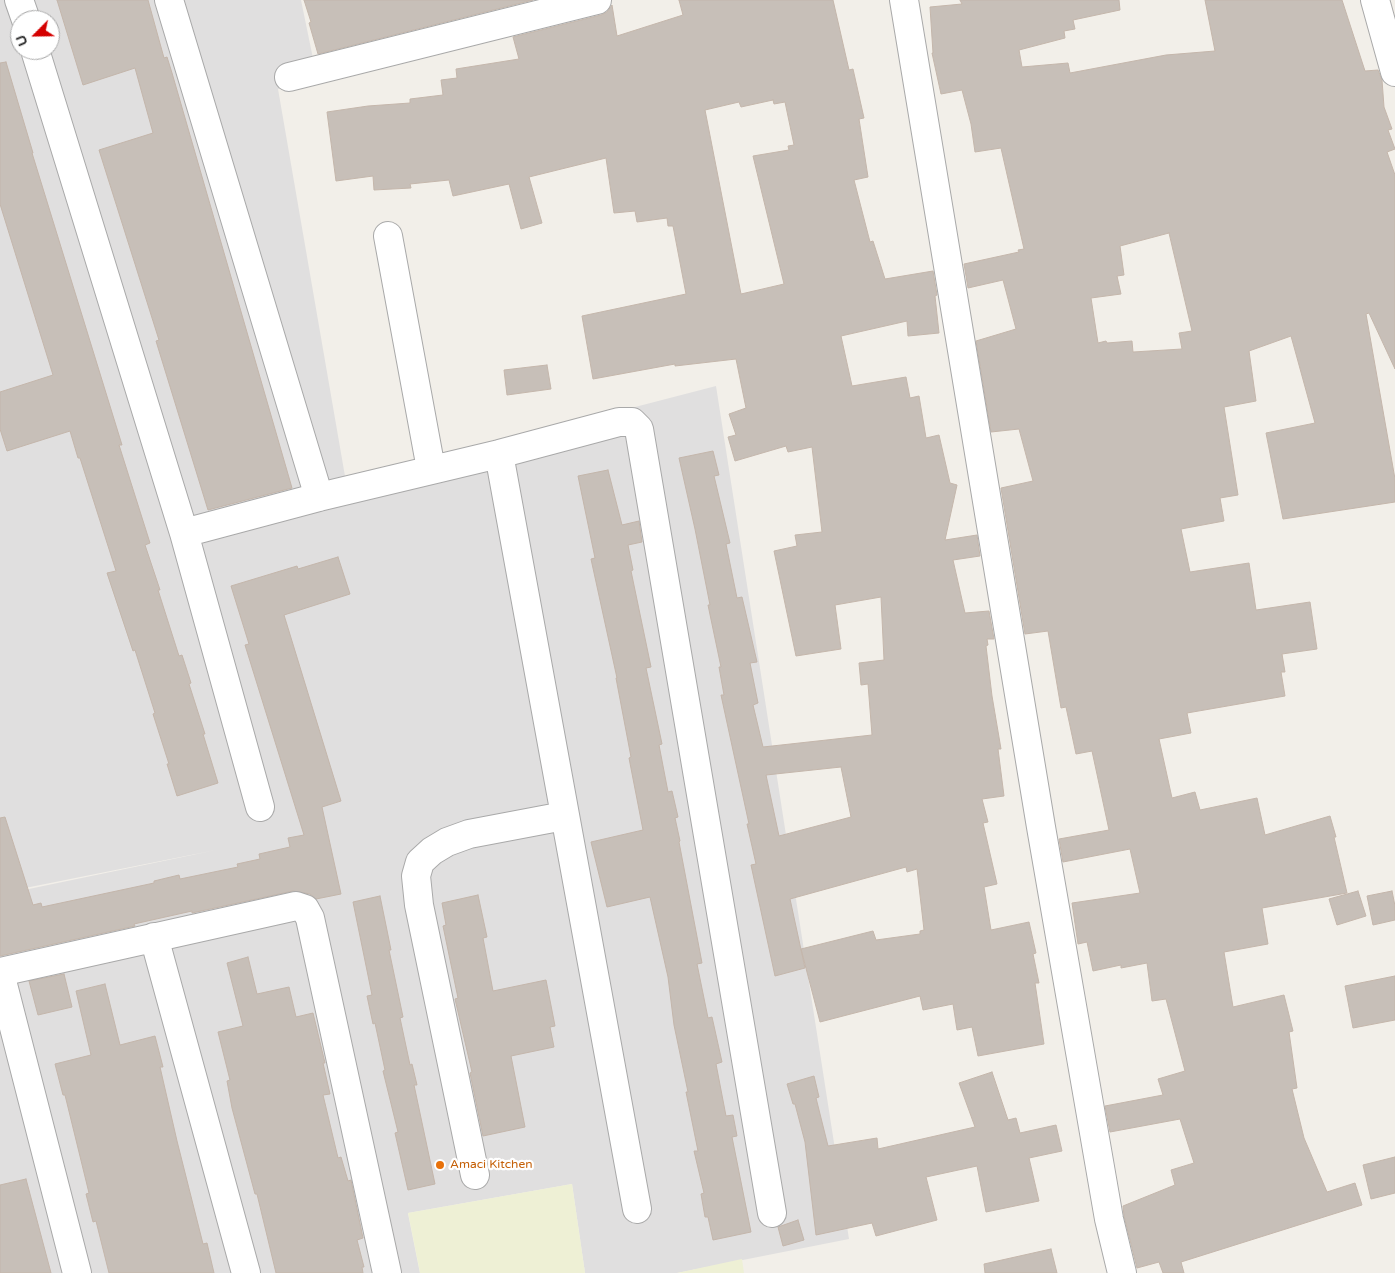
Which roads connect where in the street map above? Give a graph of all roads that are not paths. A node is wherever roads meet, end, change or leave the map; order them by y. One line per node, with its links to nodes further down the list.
1 (169, 0): 11 (street)
2 (597, 0): 7 (street)
3 (904, 0): 23 (street)
4 (1375, 0): 6 (street)
5 (38, 60): 12 (street)
6 (1395, 72)
7 (289, 77)
8 (388, 236): 10 (street)
9 (499, 454): 10 (street); 14 (street); 19 (street)
10 (431, 469): 11 (street)
11 (319, 497): 12 (street)
12 (184, 533): 13 (street)
13 (260, 807)
14 (564, 816): 17 (street); 18 (street)
15 (154, 937): 16 (street); 21 (street); 22 (street)
16 (0, 972): 20 (street)
17 (475, 1175)
18 (637, 1209)
19 (772, 1213)
20 (77, 1273)
21 (246, 1273)
22 (387, 1273)
23 (1122, 1273)

